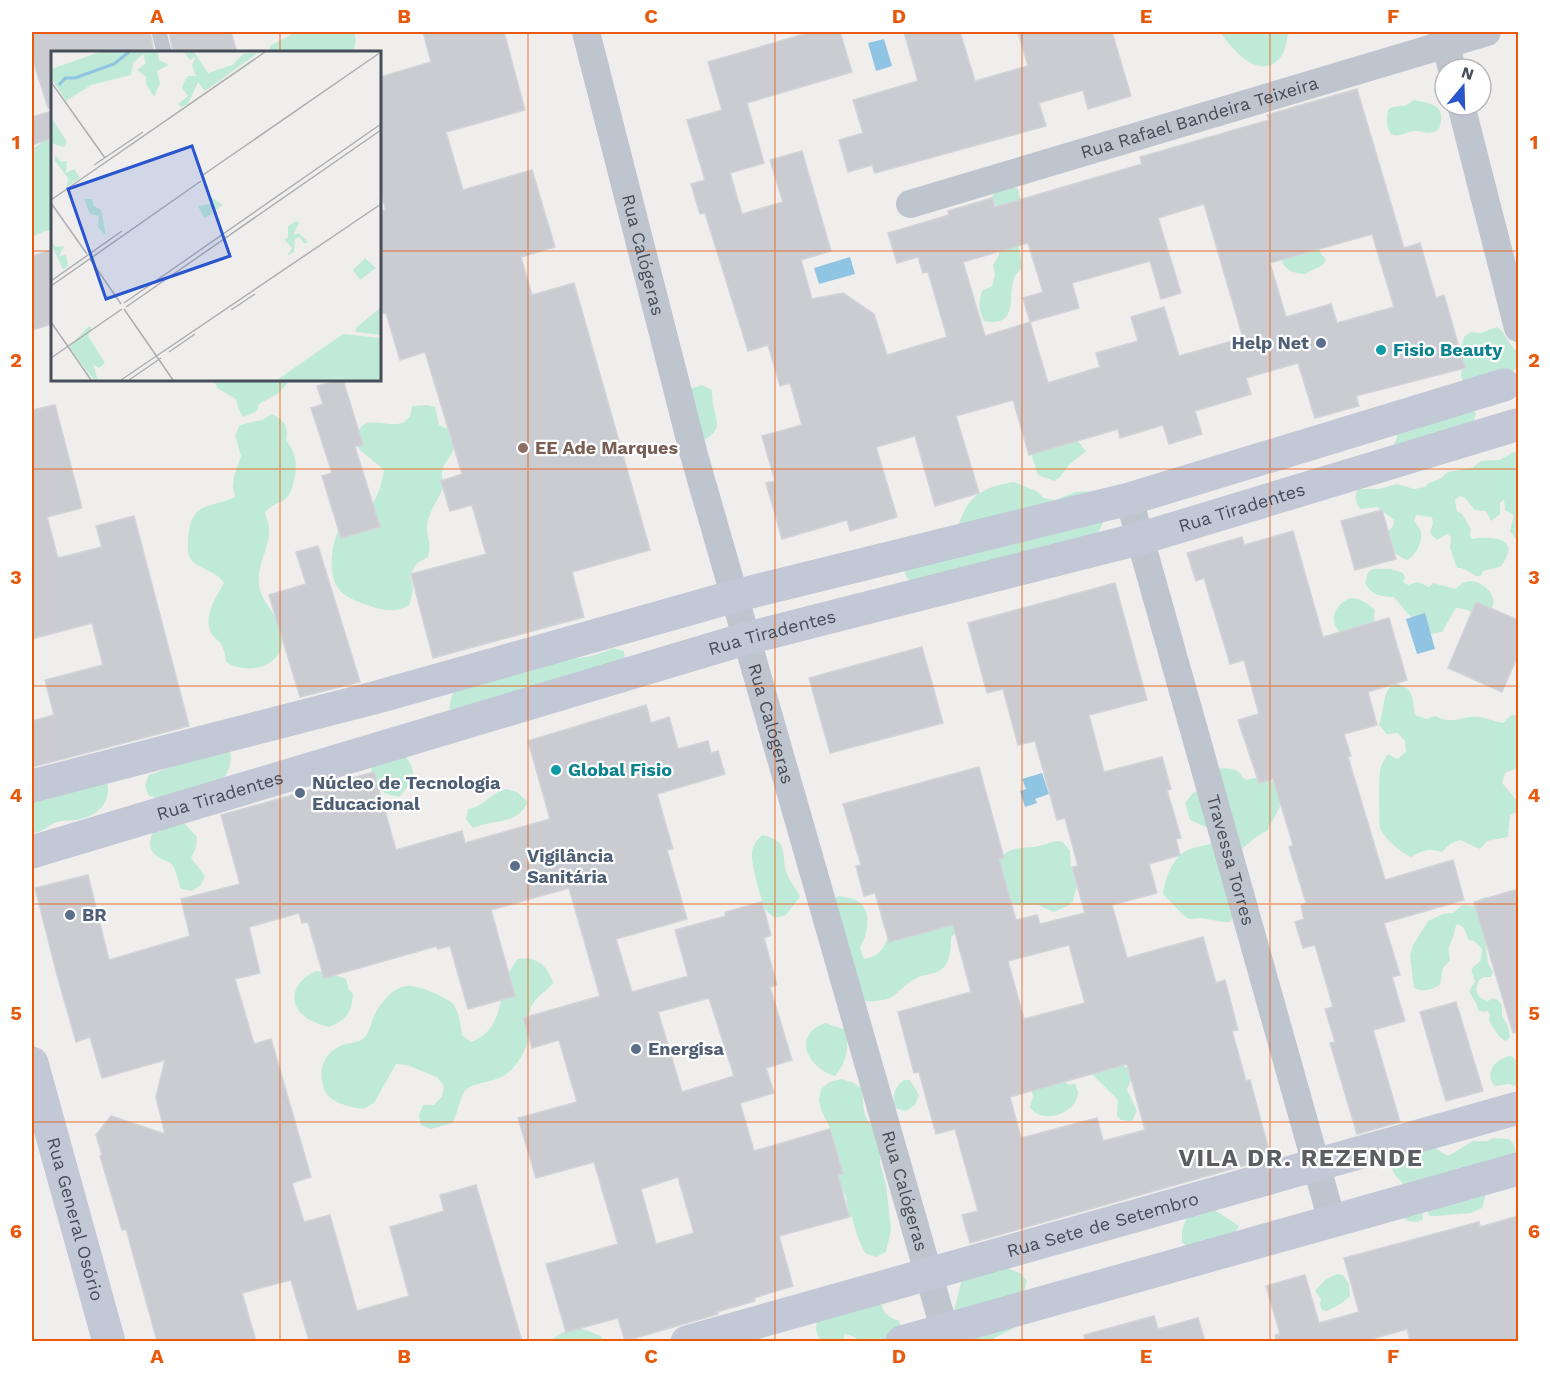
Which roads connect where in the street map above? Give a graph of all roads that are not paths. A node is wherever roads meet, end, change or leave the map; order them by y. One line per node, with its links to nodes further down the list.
1 (159, 32): 5 (lane)
2 (586, 32): 13 (street, Rua Calógeras)
3 (1487, 32): 4 (street, Rua Rafael Bandeira Teixeira)
4 (1446, 48): 7 (street, Rua Rafael Bandeira Teixeira)
5 (164, 51)
6 (1464, 117): 8 (street)
7 (910, 204)
8 (1518, 328)
9 (1511, 376): 10 (main road); 11 (main road)
10 (1517, 426): 12 (main road, Rua Tiradentes)
11 (1129, 499): 12 (street, Travessa Torres); 13 (main road)
12 (1142, 538): 14 (main road, Rua Tiradentes); 21 (street, Travessa Torres)
13 (735, 596): 14 (street, Rua Calógeras); 15 (main road)
14 (748, 638): 16 (main road, Rua Tiradentes); 24 (street, Rua Calógeras)
15 (381, 696): 16 (main road); 17 (main road)
16 (396, 743): 18 (main road, Rua Tiradentes)
17 (32, 786)
18 (32, 852)
19 (32, 1063): 26 (main road, Rua General Osório)
20 (1518, 1108): 21 (main road, Rua Sete de Setembro)
21 (1317, 1165): 23 (street, Travessa Torres); 24 (main road, Rua Sete de Setembro)
22 (1518, 1168): 23 (main road)
23 (1332, 1221): 25 (main road)
24 (927, 1275): 25 (street, Rua Calógeras); 27 (main road, Rua Sete de Setembro)
25 (946, 1336): 28 (main road)
26 (109, 1341)
27 (687, 1341)
28 (902, 1341)

